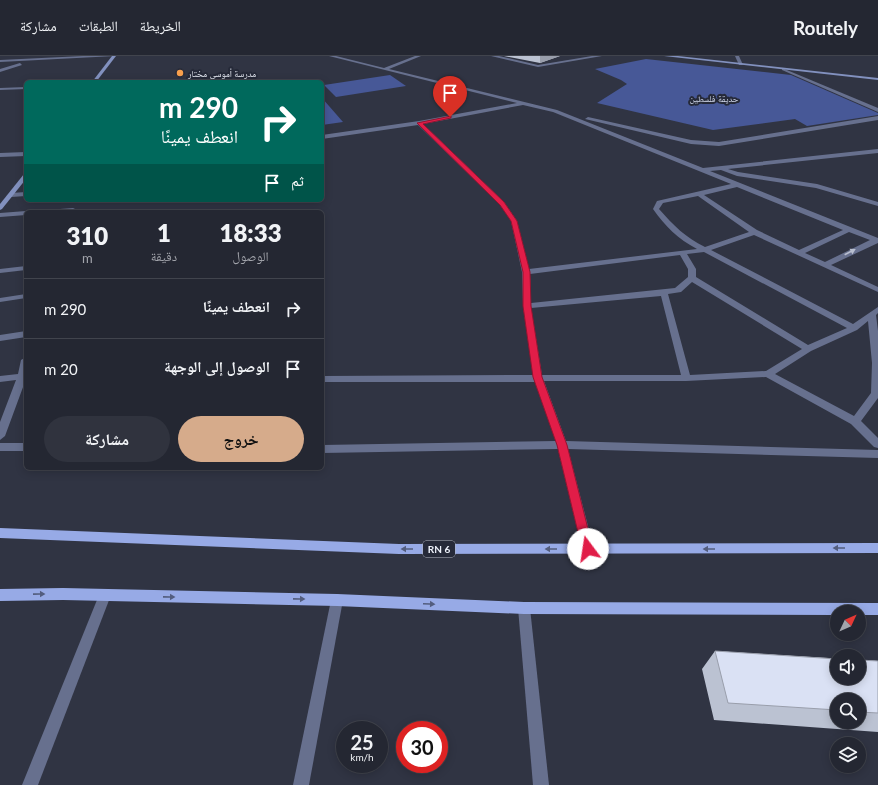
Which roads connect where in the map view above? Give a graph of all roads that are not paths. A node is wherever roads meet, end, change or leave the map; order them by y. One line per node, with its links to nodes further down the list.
1 (6, 56): 13 (street)
2 (41, 56): 12 (street)
3 (113, 56): 12 (street); 19 (main road)
4 (331, 56): 11 (street)
5 (347, 56): 11 (street)
6 (419, 56): 15 (street)
7 (493, 56): 8 (street)
8 (600, 56)
9 (666, 56): 14 (main road)
10 (737, 56): 14 (street)
11 (341, 58): 15 (street)
12 (29, 60): 13 (street); 17 (street)
13 (0, 62)
14 (741, 64): 16 (main road)
15 (385, 69): 22 (street)
16 (784, 69): 18 (main road); 23 (street)
17 (0, 71)
18 (878, 79)
19 (95, 80)
20 (24, 88): 21 (street)
21 (0, 89)
22 (526, 103): 24 (street); 26 (street)
23 (878, 110)
24 (555, 111): 25 (street); 32 (street)
25 (878, 118)
26 (419, 123): 27 (street); 51 (street)
27 (324, 137)
28 (878, 151): 31 (street)
29 (24, 154): 30 (street)
30 (0, 155)
31 (720, 168): 32 (street); 38 (street)
32 (701, 170): 34 (street)
33 (24, 178): 37 (main road)
34 (736, 185): 36 (street); 42 (street)
35 (24, 194): 37 (street)
36 (699, 194): 43 (street); 45 (street)
37 (11, 195): 39 (main road)
38 (878, 204)
39 (0, 208)
40 (24, 213): 41 (street)
41 (0, 215)
42 (850, 229): 44 (street); 47 (street)
43 (754, 232): 45 (street); 47 (street)
44 (877, 240): 48 (street, one-way to 44)
45 (704, 250): 46 (street); 59 (street)
46 (683, 253): 51 (street); 52 (street)
47 (799, 253): 48 (street)
48 (825, 265): 53 (street)
49 (24, 268): 50 (street)
50 (0, 271)
51 (526, 272): 57 (street)
52 (692, 278): 54 (street); 62 (street)
53 (878, 290)
54 (664, 293): 57 (street); 66 (street)
55 (24, 296): 56 (street)
56 (0, 300)
57 (527, 306): 65 (street)
58 (875, 312): 59 (street); 69 (street)
59 (854, 328): 62 (street)
60 (24, 334): 61 (street)
61 (0, 338)
62 (808, 349): 63 (street)
63 (768, 374): 66 (street); 70 (street)
64 (24, 376): 67 (street); 71 (street)
65 (538, 377): 66 (street); 68 (street); 73 (street)
66 (686, 378)
67 (0, 379)
68 (324, 379)
69 (877, 394): 70 (street)
70 (855, 421): 72 (street)
71 (0, 436)
72 (878, 444)
73 (562, 445): 76 (street); 77 (street); 80 (street)
74 (0, 447): 75 (street)
75 (24, 447)
76 (324, 449)
77 (878, 454)
78 (0, 533): 80 (main road, RN 6, one-way to 78)
79 (878, 548): 80 (main road, RN 6, one-way to 80)
80 (588, 549)
81 (0, 595): 82 (main road, one-way to 82)
82 (105, 595): 83 (main road, one-way to 83); 86 (street)
83 (337, 600): 84 (main road, one-way to 84); 87 (street)
84 (524, 608): 85 (main road); 88 (street)
85 (878, 609)
86 (30, 785)
87 (301, 785)
88 (540, 785)

